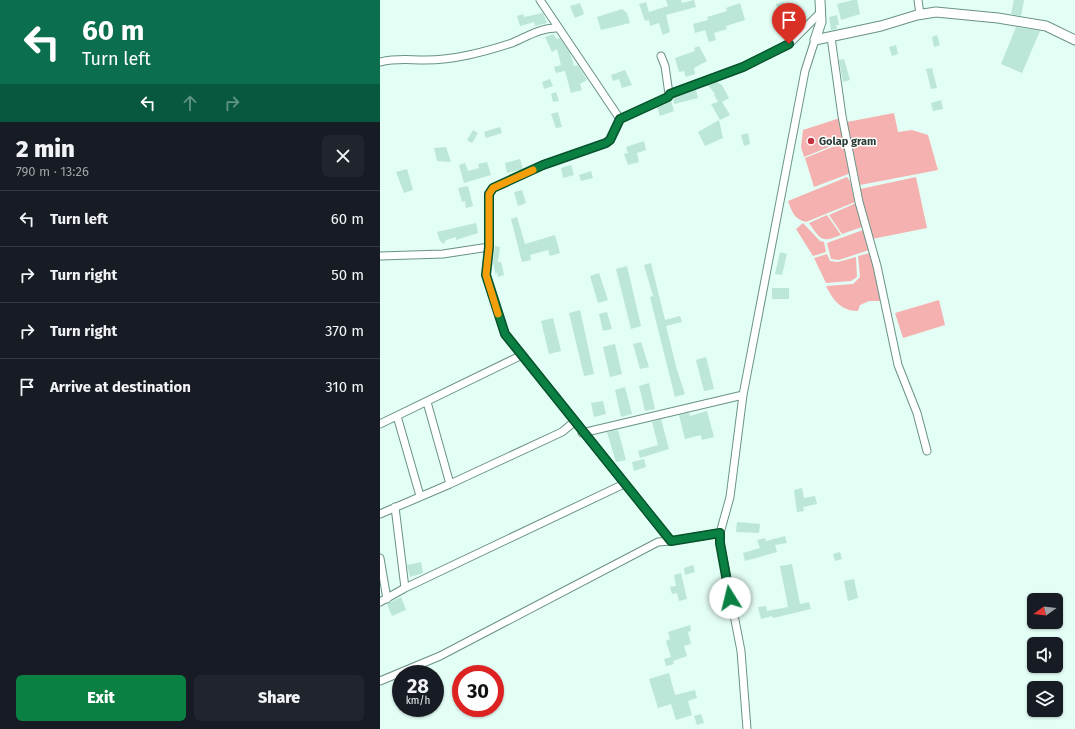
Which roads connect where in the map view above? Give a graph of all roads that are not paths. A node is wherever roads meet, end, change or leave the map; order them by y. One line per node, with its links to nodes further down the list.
1 (540, 0): 6 (street)
2 (820, 0): 4 (street)
3 (918, 0): 5 (street)
4 (820, 13): 8 (street); 12 (street)
5 (920, 14): 7 (street); 9 (street)
6 (558, 28): 11 (street); 13 (street)
7 (831, 37): 8 (street); 23 (street)
8 (815, 40): 17 (street)
9 (1075, 40)
10 (661, 56): 12 (street)
11 (380, 62)
12 (670, 94): 13 (street)
13 (620, 119): 14 (street)
14 (489, 247): 15 (street); 16 (street)
15 (380, 256)
16 (520, 356): 18 (street); 20 (street)
17 (743, 395): 22 (street); 29 (street)
18 (427, 402): 19 (street); 24 (street)
19 (397, 416): 21 (street); 26 (street)
20 (574, 422): 22 (street); 24 (street)
21 (380, 424)
22 (582, 433): 25 (street)
23 (927, 451)
24 (450, 484): 26 (street)
25 (624, 484): 30 (street); 32 (street)
26 (420, 496): 27 (street)
27 (394, 508): 28 (street); 32 (street)
28 (380, 514)
29 (720, 533): 30 (street); 36 (street)
30 (671, 541): 35 (street)
31 (380, 558): 33 (street)
32 (405, 588): 33 (street)
33 (387, 598): 34 (street)
34 (380, 602)
35 (380, 681)
36 (747, 729)

